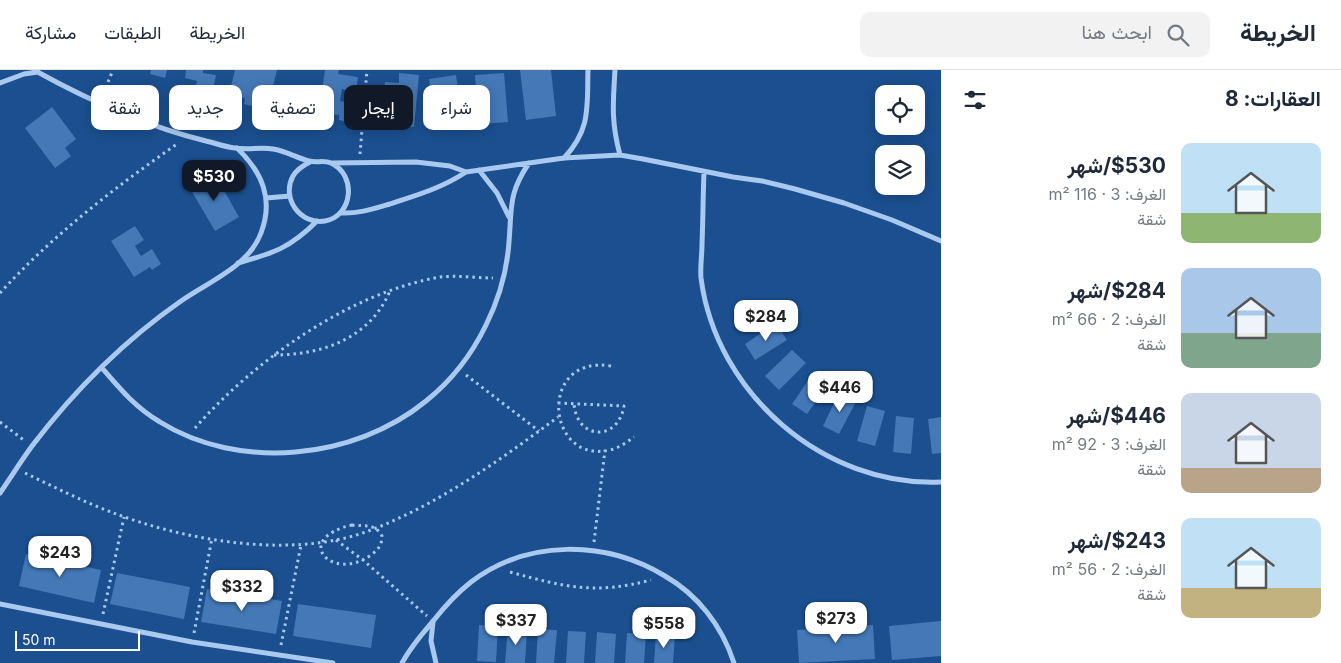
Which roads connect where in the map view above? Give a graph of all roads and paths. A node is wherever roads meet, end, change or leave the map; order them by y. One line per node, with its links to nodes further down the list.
1 (113, 70): 7 (path)
2 (367, 70): 15 (path)
3 (588, 70): 13 (street)
4 (616, 70): 12 (street)
5 (36, 71): 6 (street); 8 (street)
6 (0, 83)
7 (106, 85)
8 (91, 99)
9 (159, 128): 10 (street)
10 (187, 137): 11 (street); 30 (path)
11 (236, 148): 14 (street); 22 (street)
12 (620, 156): 13 (street); 20 (street)
13 (564, 158): 17 (street)
14 (310, 162): 16 (street); 21 (street)
15 (359, 162): 16 (street); 19 (street)
16 (332, 163): 23 (street)
17 (529, 163): 18 (street); 24 (street)
18 (479, 170): 19 (street); 24 (street)
19 (466, 172): 23 (street)
20 (704, 172): 26 (street); 45 (street)
21 (290, 196): 22 (street); 25 (street)
22 (266, 198): 27 (street)
23 (340, 213): 25 (street)
24 (510, 219): 28 (street)
25 (316, 221): 27 (street)
26 (941, 241)
27 (238, 263): 33 (street)
28 (503, 278): 29 (path); 34 (street)
29 (390, 291): 31 (path); 31 (path)
30 (0, 293)
31 (274, 355): 40 (path)
32 (611, 366): 35 (path)
33 (102, 368): 40 (street); 42 (street)
34 (458, 368): 39 (path); 40 (street)
35 (558, 403): 36 (path); 37 (path)
36 (574, 404): 36 (path)
37 (558, 417): 39 (path); 43 (path)
38 (0, 422): 42 (path)
39 (539, 431): 48 (path)
40 (188, 436)
41 (634, 437): 43 (path)
42 (32, 446): 44 (street)
43 (605, 450): 53 (path)
44 (16, 469): 46 (street); 47 (path)
45 (941, 482)
46 (0, 493)
47 (124, 517): 49 (path); 59 (path)
48 (376, 528): 50 (path); 51 (path); 54 (path)
49 (212, 538): 52 (path); 60 (path)
50 (336, 540): 51 (path); 54 (path)
51 (322, 542): 52 (path); 54 (path)
52 (301, 545): 61 (path)
53 (593, 550): 55 (street); 56 (street)
54 (363, 560): 58 (path)
55 (495, 567): 56 (path); 58 (street)
56 (666, 576): 65 (street)
57 (0, 604): 59 (street)
58 (433, 621): 63 (street); 64 (street)
59 (100, 625): 60 (street)
60 (192, 642): 61 (street)
61 (279, 656): 62 (street)
62 (333, 663)
63 (402, 663)
64 (436, 663)
65 (734, 663)

